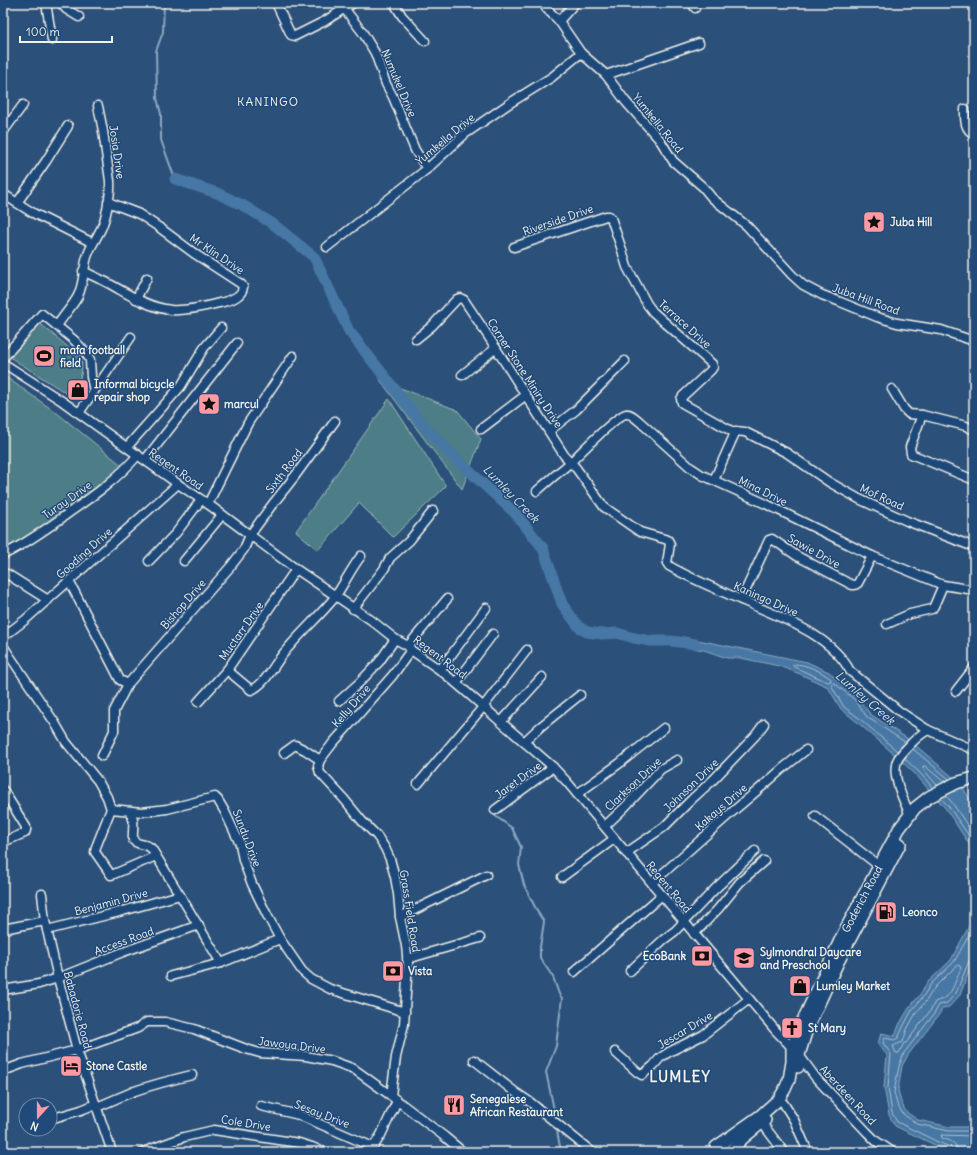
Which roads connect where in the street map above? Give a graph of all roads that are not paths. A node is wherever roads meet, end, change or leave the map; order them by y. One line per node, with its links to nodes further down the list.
1 (46, 3): 11 (street)
2 (61, 3): 9 (street)
3 (276, 3): 8 (street)
4 (353, 3): 8 (street)
5 (394, 3): 12 (street)
6 (544, 3): 10 (street, Yumkella Road)
7 (575, 3): 10 (street)
8 (344, 8): 22 (street, Numukel Drive)
9 (79, 17)
10 (559, 21): 14 (street, Yumkella Road)
11 (52, 40)
12 (425, 41)
13 (699, 43): 15 (street)
14 (581, 53): 15 (street, Yumkella Road); 22 (street, Yumkella Drive)
15 (606, 75): 30 (street, Yumkella Road)
16 (23, 105): 20 (street)
17 (98, 106): 24 (street, Josia Drive)
18 (965, 109): 21 (street)
19 (68, 126): 25 (street)
20 (3, 132)
21 (974, 134)
22 (427, 169): 28 (street, Yumkella Drive)
23 (3, 194): 25 (street)
24 (108, 202): 27 (street, Josia Drive); 33 (street, Mr Klin Drive)
25 (16, 203): 27 (street)
26 (609, 216): 29 (street, Riverside Drive); 55 (street, Terrace Drive)
27 (93, 244): 31 (street, Josia Drive)
28 (327, 247)
29 (514, 247)
30 (783, 264): 38 (street, Juba Hill Road)
31 (83, 271): 33 (street, Mr Klin Drive); 34 (street, Josia Drive)
32 (147, 278): 33 (street)
33 (136, 299)
34 (57, 326): 42 (street); 47 (street)
35 (221, 328): 56 (street)
36 (131, 337): 47 (street)
37 (416, 339): 40 (street, Corner Stone Miniry Drive)
38 (974, 341)
39 (237, 343): 57 (street, Turay Drive)
40 (496, 348): 45 (street); 48 (street, Corner Stone Miniry Drive)
41 (293, 356): 63 (street)
42 (3, 358)
43 (625, 361): 54 (street)
44 (3, 363): 49 (street, Regent Road)
45 (462, 375)
46 (892, 389): 50 (street)
47 (94, 391): 49 (street)
48 (526, 395): 52 (street); 54 (street, Corner Stone Miniry Drive)
49 (79, 413): 56 (street, Regent Road)
50 (922, 415): 53 (street); 60 (street)
51 (335, 421): 66 (street, Sixth Road)
52 (481, 429)
53 (974, 430)
54 (549, 431): 58 (street, Corner Stone Miniry Drive)
55 (734, 433): 59 (street); 67 (street, Mof Road)
56 (127, 447): 57 (street, Regent Road)
57 (141, 458): 61 (street, Regent Road); 68 (street, Turay Drive)
58 (570, 462): 59 (street, Mina Drive); 62 (street); 81 (street, Kaningo Drive)
59 (714, 480): 70 (street, Mina Drive)
60 (974, 480)
61 (178, 484): 63 (street, Regent Road); 75 (street, Gooding Drive)
62 (537, 491)
63 (205, 502): 65 (street, Regent Road); 71 (street)
64 (433, 511): 82 (street)
65 (222, 515): 66 (street, Regent Road); 72 (street)
66 (250, 536): 73 (street, Regent Road); 96 (street, Bishop Drive)
67 (974, 547)
68 (3, 555)
69 (361, 556): 78 (street)
70 (872, 556): 76 (street, Mina Drive); 81 (street, Sawie Drive)
71 (150, 561)
72 (184, 561)
73 (296, 569): 78 (street, Regent Road); 92 (street, Muctarr Drive)
74 (4, 575): 80 (street)
75 (69, 581): 80 (street, Gooding Drive); 96 (street)
76 (943, 585): 77 (street, Mina Drive); 84 (street)
77 (974, 590)
78 (335, 596): 82 (street, Regent Road); 92 (street)
79 (448, 599): 89 (street, Kelly Drive)
80 (48, 600): 86 (street, Gooding Drive)
81 (741, 600): 105 (street, Kaningo Drive)
82 (353, 608): 87 (street, Regent Road)
83 (486, 608): 93 (street)
84 (887, 624)
85 (494, 634): 95 (street)
86 (3, 637)
87 (395, 640): 89 (street, Regent Road); 99 (street)
88 (3, 646): 119 (street)
89 (409, 648): 93 (street, Regent Road); 111 (street, Kelly Drive)
90 (527, 650): 101 (street)
91 (974, 668): 97 (street)
92 (227, 670): 100 (street, Muctarr Drive)
93 (440, 670): 95 (street, Regent Road)
94 (542, 677): 102 (street)
95 (456, 683): 101 (street, Regent Road)
96 (128, 684): 110 (street, Bishop Drive)
97 (956, 691)
98 (580, 695): 106 (street)
99 (339, 701)
100 (198, 702)
101 (484, 707): 102 (street, Regent Road); 115 (street)
102 (501, 722): 106 (street, Regent Road)
103 (764, 724): 128 (street, Johnson Drive)
104 (664, 728): 118 (street)
105 (928, 730): 108 (street, Kaningo Drive); 122 (street)
106 (524, 742): 113 (street, Regent Road)
107 (806, 750): 134 (street, Kakays Drive)
108 (974, 750)
109 (284, 753): 111 (street)
110 (102, 756)
111 (320, 760): 138 (street, Grass Field Road)
112 (677, 760): 124 (street, Clarkson Drive)
113 (553, 767): 118 (street, Regent Road); 120 (street, Jaret Drive)
114 (974, 778): 122 (main road)
115 (418, 784)
116 (974, 784): 122 (main road)
117 (3, 790): 126 (street)
118 (577, 794): 124 (street, Regent Road)
119 (111, 809): 121 (street, Sundu Drive); 129 (street)
120 (495, 810)
121 (130, 811): 129 (street); 146 (street, Sundu Drive)
122 (915, 812): 131 (main road, Goderich Road); 157 (main road, Goderich Road)
123 (816, 816): 131 (street)
124 (605, 826): 125 (street, Regent Road)
125 (614, 838): 128 (street, Regent Road); 133 (street)
126 (3, 842)
127 (755, 851): 140 (street)
128 (626, 853): 134 (street, Regent Road)
129 (156, 856): 136 (street)
130 (764, 862): 144 (street)
131 (879, 866): 157 (main road, Goderich Road)
132 (486, 875): 138 (street)
133 (562, 876)
134 (652, 883): 137 (street, Regent Road)
135 (42, 894): 139 (street, Babadorie Road)
136 (180, 895): 141 (street); 143 (street, Benjamin Drive)
137 (662, 895): 140 (street, Regent Road); 150 (street)
138 (400, 917): 147 (street, Grass Field Road)
139 (45, 921): 142 (street); 143 (street, Babadorie Road)
140 (684, 922): 144 (street, Regent Road); 149 (street)
141 (199, 925): 148 (street); 152 (street, Access Road)
142 (3, 929)
143 (48, 930): 152 (street, Babadorie Road)
144 (694, 934): 154 (street, Regent Road)
145 (480, 938): 147 (street)
146 (280, 940): 148 (street); 155 (street, Sundu Drive)
147 (407, 959): 155 (street, Grass Field Road)
148 (221, 963): 151 (street)
149 (630, 971)
150 (574, 972)
151 (170, 976)
152 (58, 978): 153 (street, Access Road); 156 (street, Babadorie Road)
153 (3, 990)
154 (749, 999): 157 (street, Regent Road); 158 (street, Jescar Drive)
155 (405, 1012): 162 (street, Grass Field Road)
156 (77, 1050): 160 (street, Jawoya Drive); 162 (street, Jawoya Drive); 164 (street, Babadorie Road)
157 (796, 1051): 163 (main road, Goderich Road); 169 (main road, Goderich Road); 170 (street, Aberdeen Road)
158 (615, 1052)
159 (474, 1060): 175 (street)
160 (3, 1071)
161 (192, 1075): 164 (street)
162 (394, 1098): 168 (street, Grass Field Road); 174 (street, Jawoya Drive)
163 (784, 1104): 167 (main road, Goderich Road); 178 (street)
164 (96, 1105): 166 (street); 171 (street, Babadorie Road)
165 (261, 1106): 168 (street, Sesay Drive)
166 (58, 1117)
167 (762, 1123): 176 (main road, Goderich Road); 177 (street)
168 (372, 1150)
169 (717, 1150)
170 (888, 1151)
171 (112, 1152)
172 (143, 1152): 173 (street, Cole Drive)
173 (323, 1152)
174 (463, 1152)
175 (592, 1152)
176 (730, 1152)
177 (784, 1152)
178 (808, 1152)

